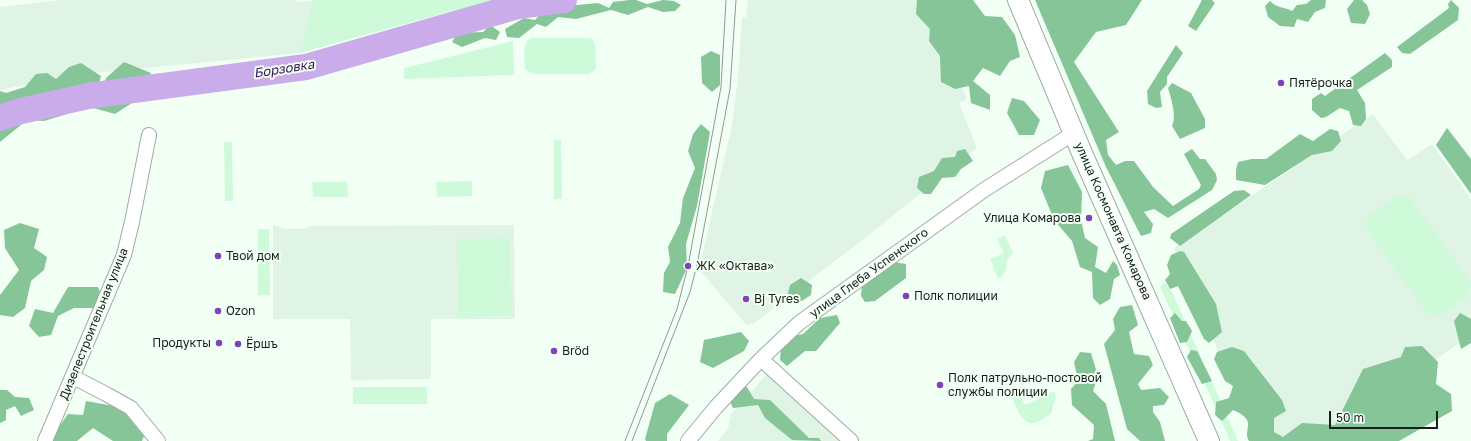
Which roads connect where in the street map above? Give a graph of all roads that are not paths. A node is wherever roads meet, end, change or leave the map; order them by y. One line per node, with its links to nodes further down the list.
1 (1018, 0): 2 (street, улица Космонавта Комарова)
2 (1074, 133): 4 (street, улица Глеба Успенского); 10 (street, улица Космонавта Комарова)
3 (149, 135): 5 (street, Дизелестроительная улица)
4 (761, 358): 8 (street, улица Глеба Успенского); 9 (street)
5 (73, 377): 6 (street, Дизелестроительная улица); 7 (street)
6 (45, 441)
7 (158, 441)
8 (688, 441)
9 (851, 441)
10 (1210, 441)

